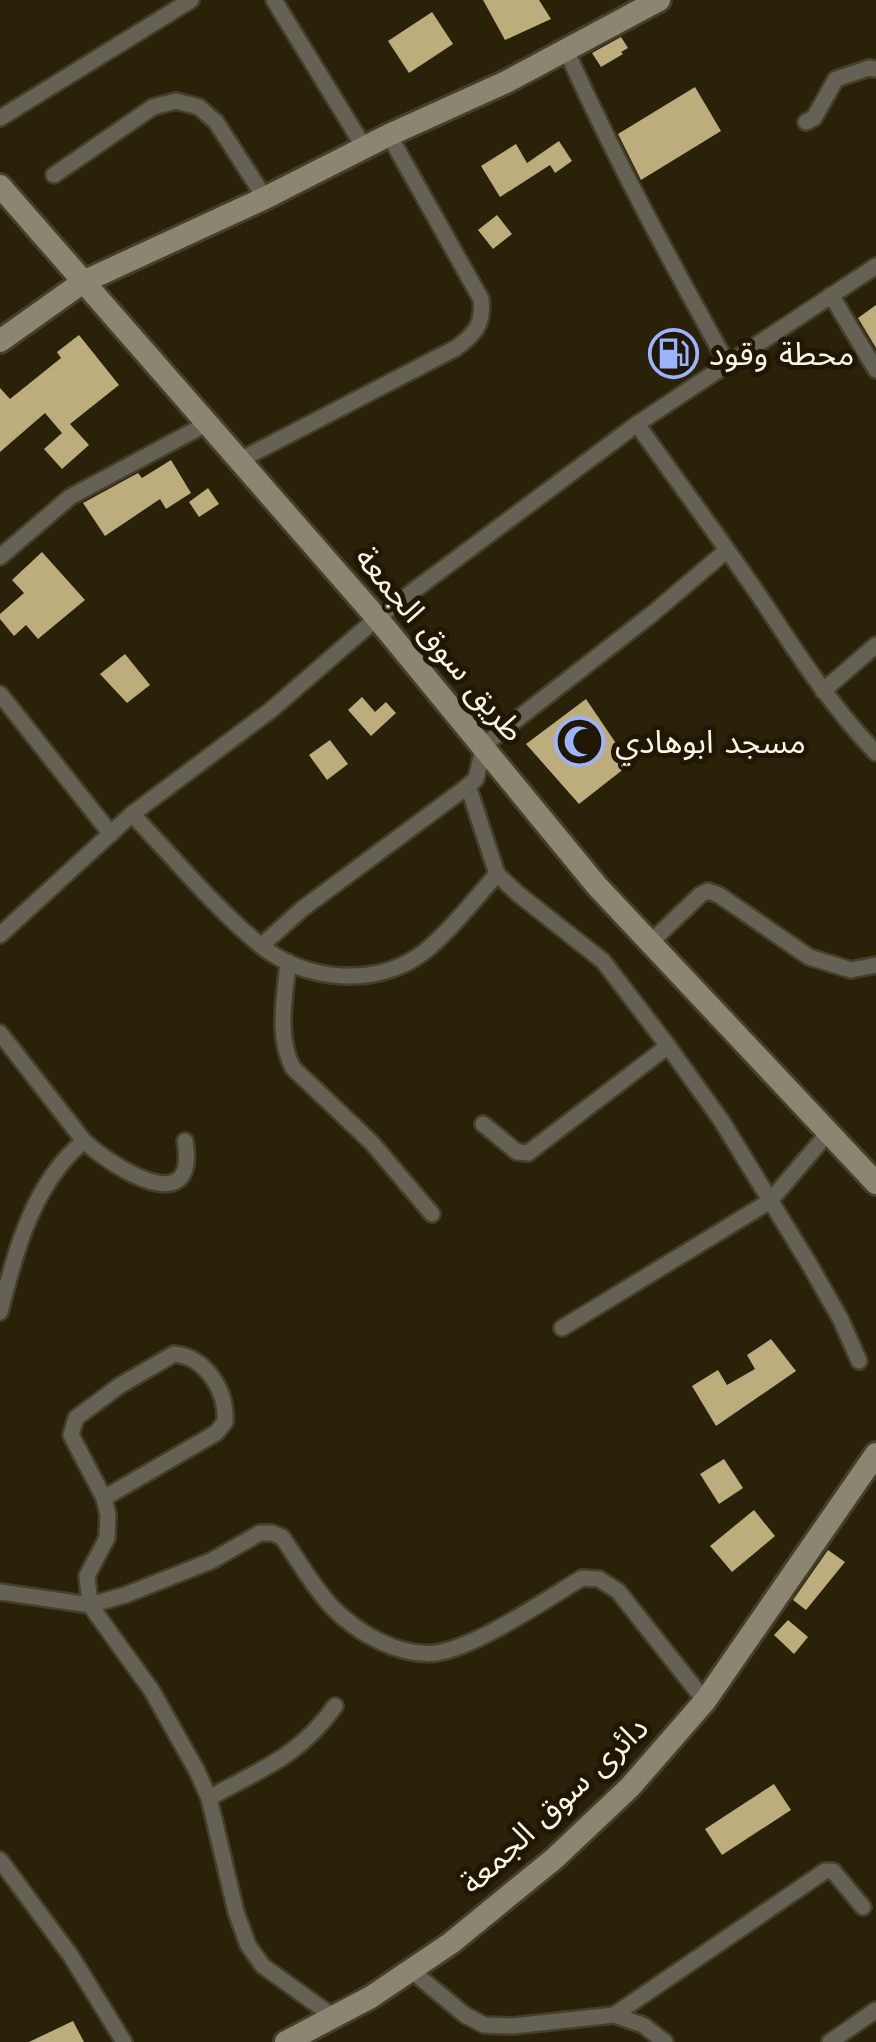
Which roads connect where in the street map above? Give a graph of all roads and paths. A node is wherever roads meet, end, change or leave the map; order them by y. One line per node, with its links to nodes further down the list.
1 (191, 0): 7 (street)
2 (274, 0): 10 (street)
3 (659, 0): 4 (street)
4 (634, 5): 5 (street)
5 (567, 52): 9 (street); 18 (street)
6 (876, 69): 8 (street)
7 (0, 118)
8 (806, 122)
9 (389, 135): 10 (street); 22 (street)
10 (364, 147): 13 (street)
11 (54, 175): 13 (street)
12 (0, 186): 15 (street, طريق سوق الجمعة)
13 (265, 198): 15 (street)
14 (876, 266): 16 (street)
15 (83, 282): 17 (street); 20 (street, طريق سوق الجمعة)
16 (831, 295): 18 (street); 19 (street)
17 (0, 341)
18 (728, 365): 21 (street)
19 (876, 370)
20 (208, 423): 22 (street, طريق سوق الجمعة); 24 (street)
21 (637, 424): 23 (street); 25 (street)
22 (240, 460): 25 (street, طريق سوق الجمعة)
23 (726, 551): 27 (street); 29 (street)
24 (0, 557)
25 (377, 618): 29 (street, طريق سوق الجمعة); 32 (street)
26 (876, 645): 27 (street)
27 (823, 691): 30 (street)
28 (0, 694): 33 (street)
29 (484, 745): 31 (street); 36 (street, طريق سوق الجمعة)
30 (876, 753)
31 (468, 786): 34 (street); 37 (street)
32 (132, 814): 33 (street); 37 (street)
33 (110, 834): 35 (street)
34 (497, 874): 38 (street); 41 (street)
35 (0, 935)
36 (650, 943): 39 (street); 43 (street, طريق سوق الجمعة)
37 (261, 946): 38 (street)
38 (288, 962): 48 (street)
39 (876, 965)
40 (0, 1033): 44 (street)
41 (668, 1046): 42 (street); 47 (street)
42 (483, 1124)
43 (828, 1133): 46 (street, طريق سوق الجمعة); 47 (street)
44 (84, 1140): 45 (street); 49 (street)
45 (185, 1140)
46 (876, 1183)
47 (770, 1201): 50 (street); 51 (street)
48 (432, 1214)
49 (0, 1312)
50 (562, 1328)
51 (858, 1360)
52 (876, 1454): 56 (street, دائرى سوق الجمعة)
53 (104, 1498): 53 (street); 55 (street)
54 (0, 1592): 55 (street)
55 (90, 1605): 56 (street); 58 (street)
56 (705, 1701): 61 (street, دائرى سوق الجمعة)
57 (335, 1706): 58 (street)
58 (209, 1798): 64 (street)
59 (0, 1860): 65 (street)
60 (863, 1906): 63 (street)
61 (412, 1971): 63 (street); 64 (street, دائرى سوق الجمعة)
62 (876, 2010): 68 (street)
63 (614, 2014): 67 (street)
64 (334, 2017): 66 (street, دائرى سوق الجمعة)
65 (124, 2042)
66 (286, 2042)
67 (665, 2042)
68 (830, 2042)

